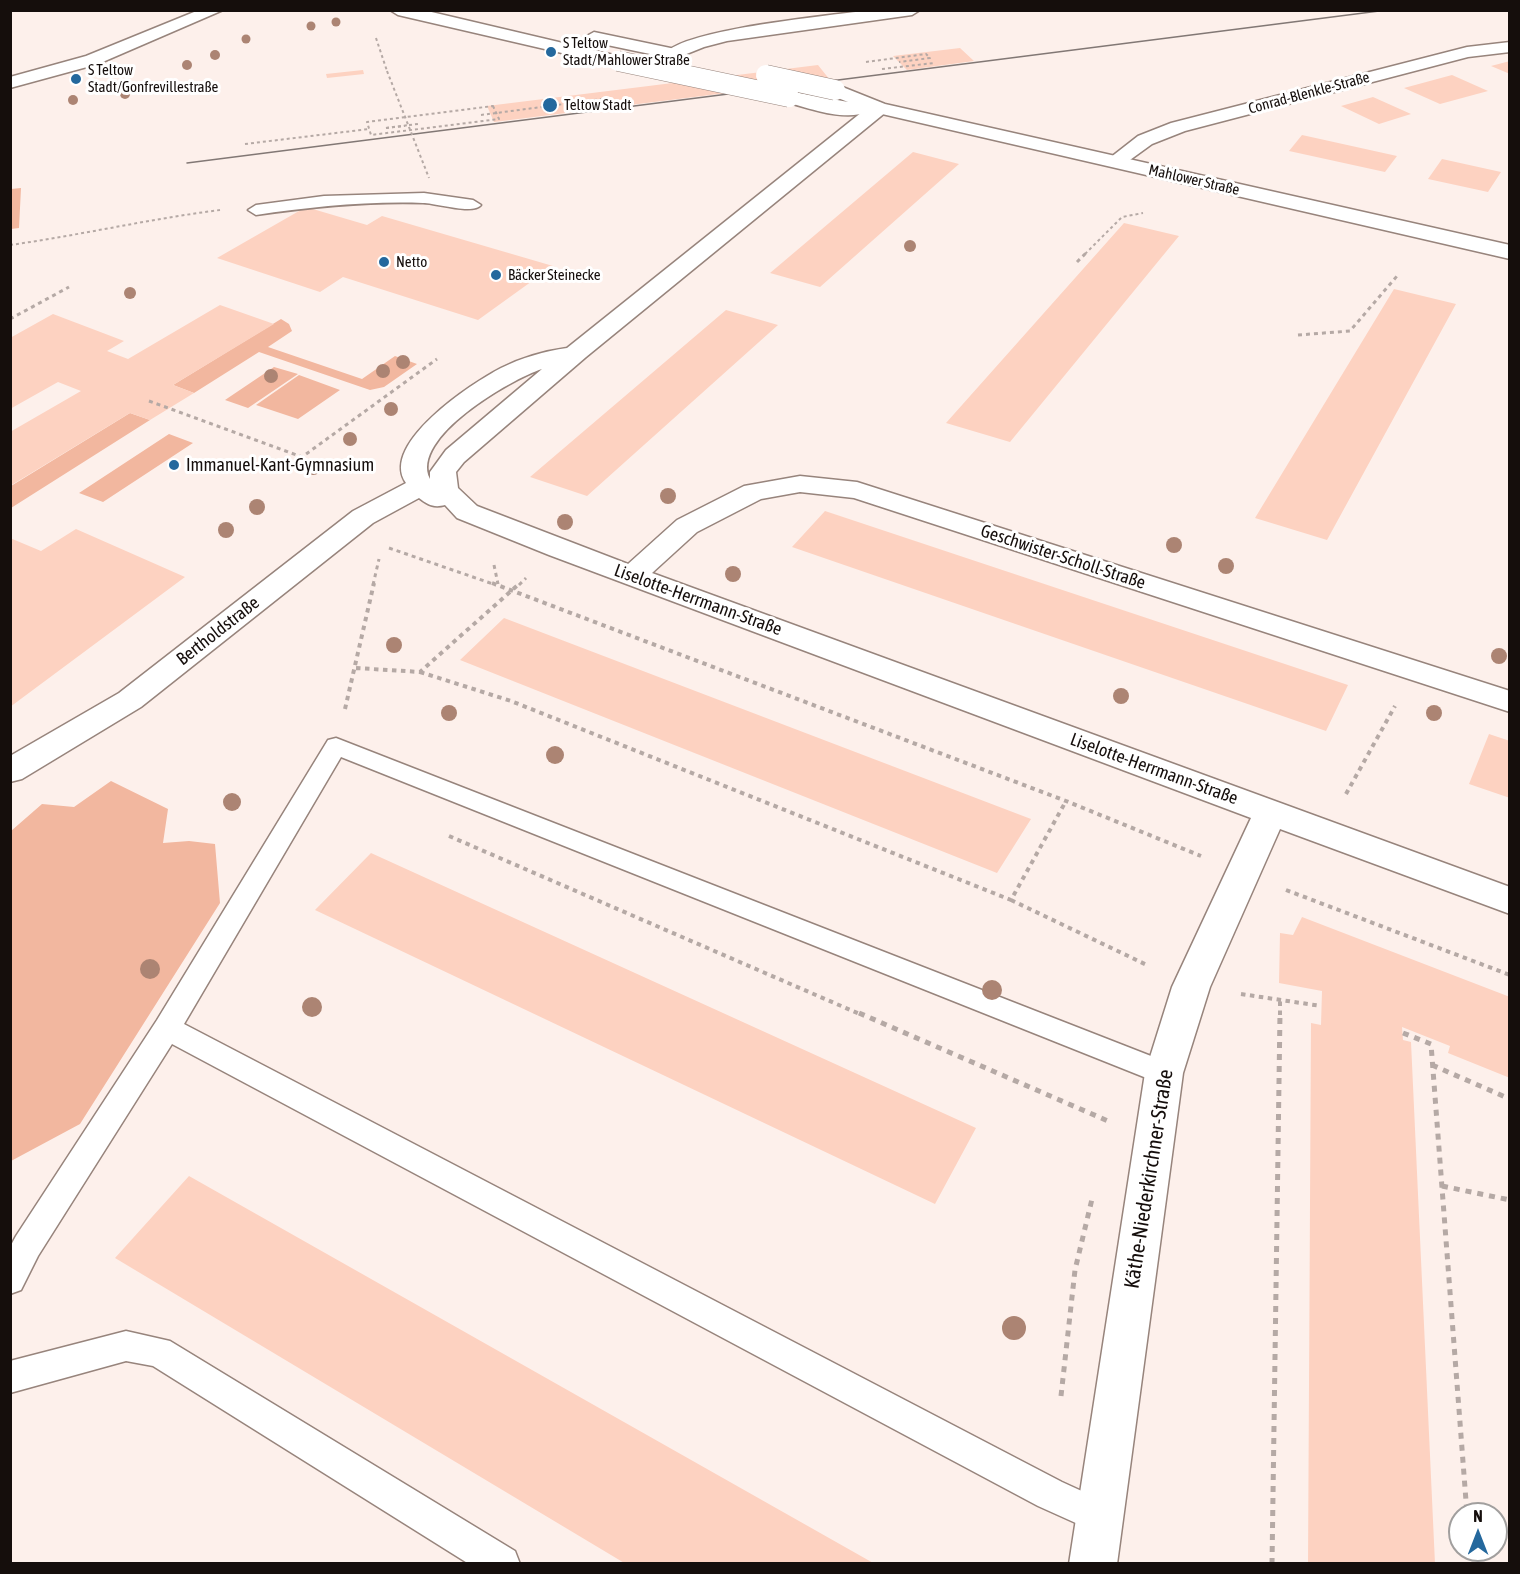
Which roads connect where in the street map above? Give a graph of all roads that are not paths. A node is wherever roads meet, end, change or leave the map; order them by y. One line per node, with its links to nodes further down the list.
1 (215, 10): 7 (street)
2 (398, 10): 8 (street, Mahlower Straße, bridge)
3 (471, 10): 6 (street, Mahlower Straße)
4 (912, 10): 6 (street)
5 (1509, 46): 9 (street, Conrad-Blenkle-Straße)
6 (674, 54): 8 (street, Mahlower Straße, bridge)
7 (10, 83)
8 (879, 108): 9 (street, Mahlower Straße); 13 (street, Liselotte-Herrmann-Straße)
9 (1116, 161): 12 (street, Mahlower Straße)
10 (473, 205): 11 (lane)
11 (256, 210)
12 (1509, 252)
13 (577, 352): 14 (street); 15 (street, Liselotte-Herrmann-Straße)
14 (421, 486): 15 (street); 18 (street, Bertholdstraße)
15 (467, 512): 16 (street, Liselotte-Herrmann-Straße)
16 (632, 576): 17 (street, Geschwister-Scholl-Straße); 19 (street, Liselotte-Herrmann-Straße)
17 (1509, 702)
18 (10, 771)
19 (1271, 812): 20 (street, Liselotte-Herrmann-Straße); 22 (street, Käthe-Niederkirchner-Straße)
20 (1509, 901)
21 (167, 1028): 22 (lane); 23 (lane); 25 (lane)
22 (1164, 1073): 25 (street, Käthe-Niederkirchner-Straße)
23 (10, 1280)
24 (10, 1377): 26 (lane)
25 (1098, 1516): 27 (street, Käthe-Niederkirchner-Straße)
26 (502, 1563)
27 (1093, 1563)

